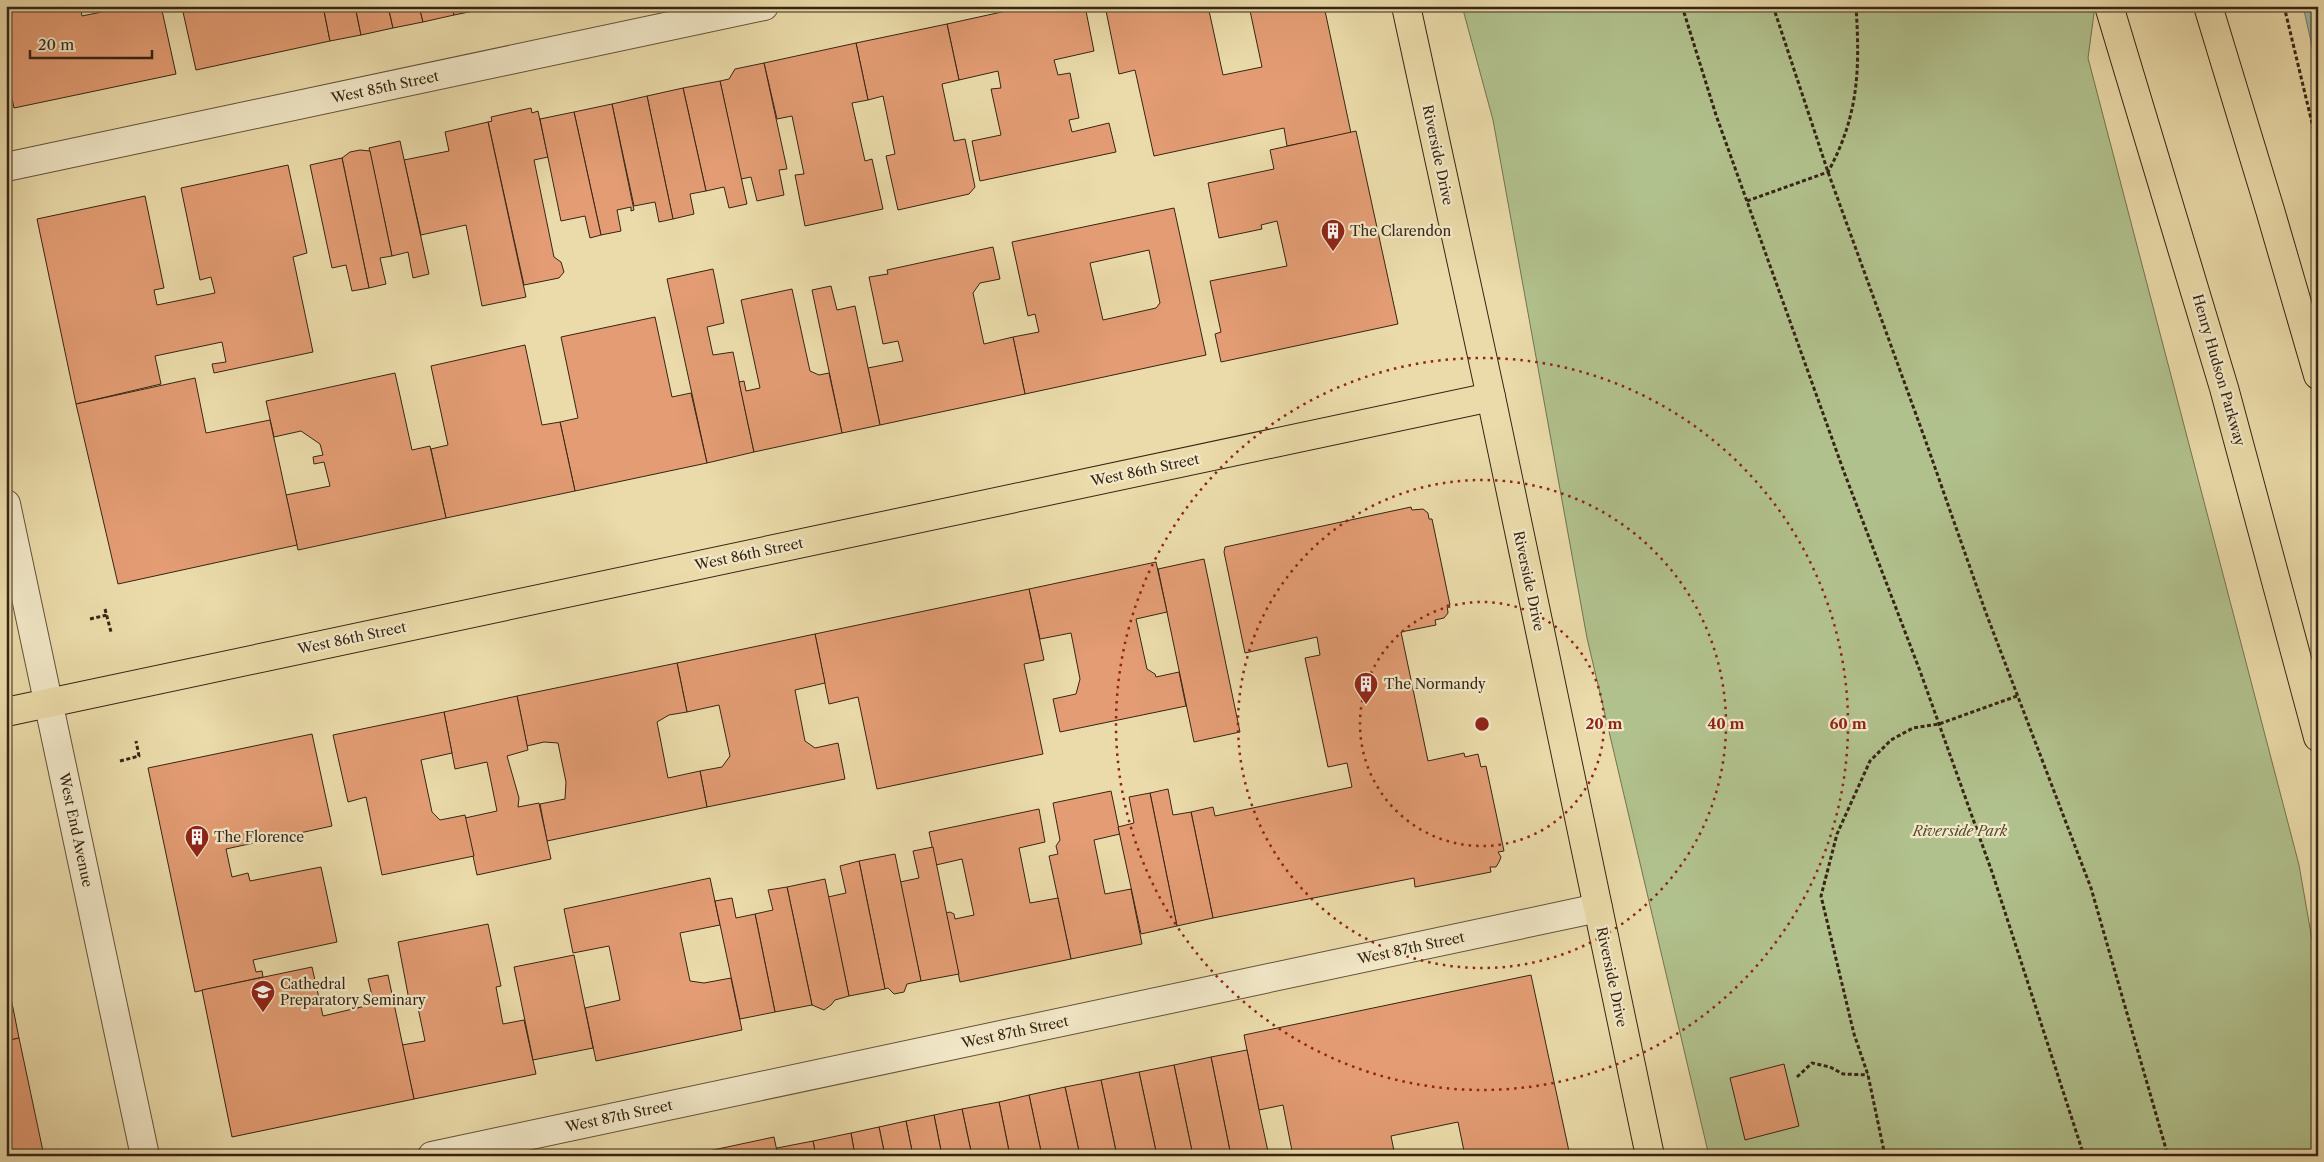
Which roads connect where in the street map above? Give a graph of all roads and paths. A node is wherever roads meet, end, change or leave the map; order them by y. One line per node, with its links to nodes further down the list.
1 (764, 6): 10 (street, West 85th Street)
2 (1406, 6): 14 (main road, Riverside Drive)
3 (1682, 6): 12 (path)
4 (1773, 6): 11 (path)
5 (1856, 6): 11 (path)
6 (2109, 6): 24 (main road, Henry Hudson Parkway)
7 (2208, 6): 13 (main road)
8 (2284, 6): 9 (path)
9 (2318, 148)
10 (6, 167)
11 (1828, 172): 12 (path); 20 (path)
12 (1747, 201): 23 (path)
13 (2318, 375)
14 (1491, 397): 21 (main road, West 86th Street); 27 (main road, Riverside Drive)
15 (6, 504): 21 (street, West End Avenue)
16 (106, 609): 17 (path)
17 (107, 615): 18 (path); 19 (path)
18 (90, 619)
19 (111, 632)
20 (2017, 696): 23 (path); 35 (path)
21 (50, 703): 22 (main road, West 86th Street); 30 (street, West End Avenue)
22 (6, 712)
23 (1939, 724): 28 (path); 34 (path)
24 (2318, 737)
25 (136, 742): 26 (path)
26 (120, 761)
27 (1598, 908): 31 (street, West 87th Street); 32 (main road, Riverside Drive)
28 (1868, 1075): 29 (path); 33 (path)
29 (1797, 1076)
30 (145, 1156)
31 (432, 1156)
32 (1650, 1156)
33 (1885, 1156)
34 (2084, 1156)
35 (2168, 1156)

